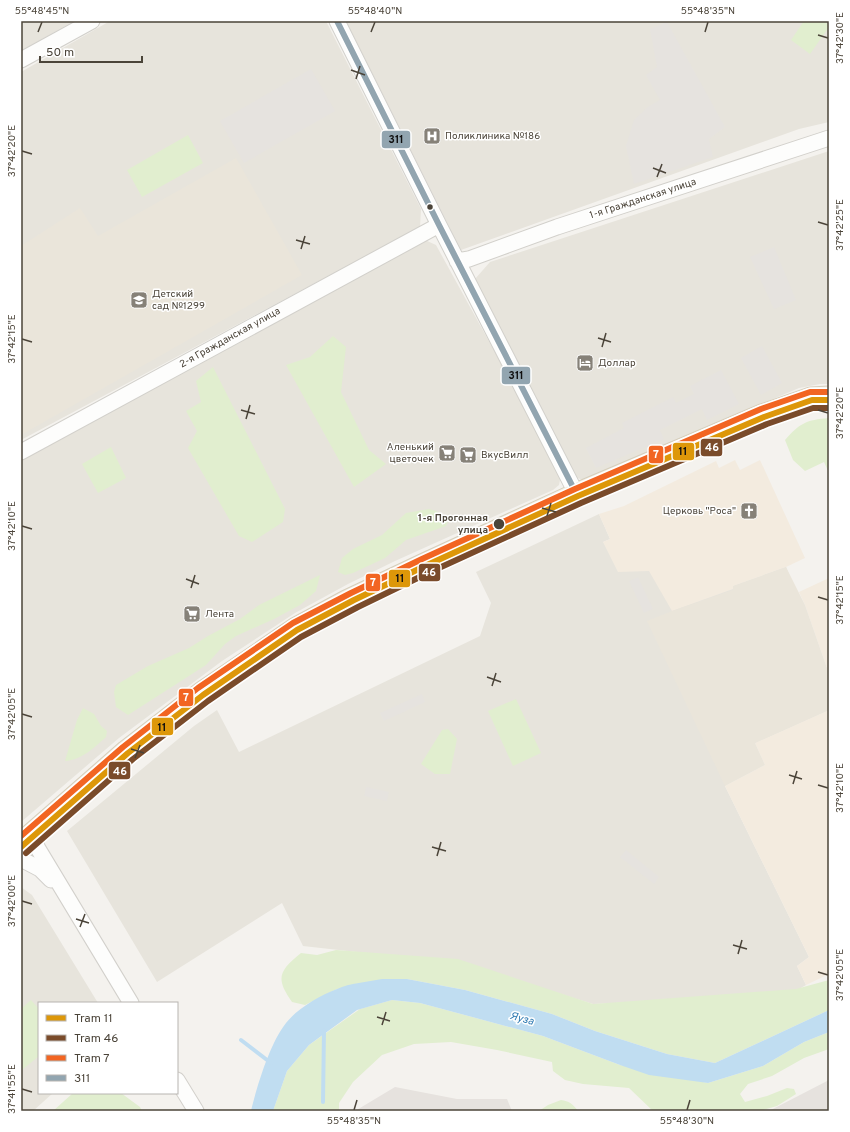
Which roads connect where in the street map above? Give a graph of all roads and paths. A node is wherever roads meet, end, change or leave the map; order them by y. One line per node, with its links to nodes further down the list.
1 (92, 21): 3 (street)
2 (337, 21): 5 (street)
3 (21, 60)
4 (829, 138): 6 (street, 1-я Гражданская улица)
5 (439, 225): 6 (street); 8 (street, 2-я Гражданская улица)
6 (458, 262): 9 (street)
7 (829, 396): 9 (main road)
8 (21, 452)
9 (576, 494): 10 (main road)
10 (37, 828): 11 (main road); 13 (street)
11 (21, 842)
12 (21, 859): 13 (street)
13 (69, 900): 14 (street)
14 (130, 1002)
15 (178, 1082): 16 (street)
16 (196, 1111)

